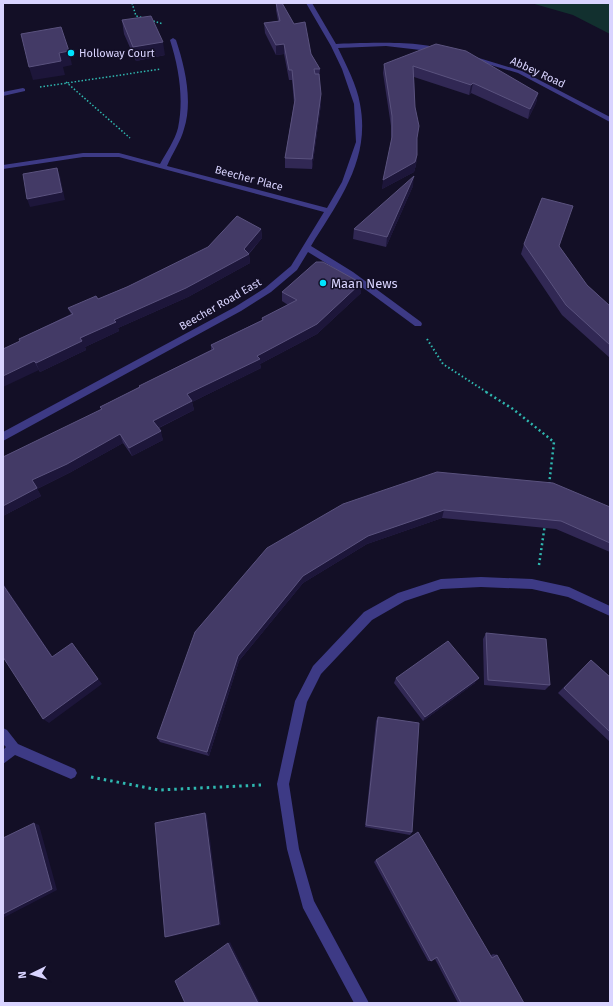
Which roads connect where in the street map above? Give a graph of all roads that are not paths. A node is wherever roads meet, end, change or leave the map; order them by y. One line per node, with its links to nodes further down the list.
1 (309, 3): 3 (street, Beecher Road East)
2 (173, 40): 9 (street)
3 (334, 46): 4 (street); 11 (street, Beecher Road East)
4 (445, 52)
5 (459, 55): 8 (street, Abbey Road)
6 (23, 90): 7 (street)
7 (3, 94)
8 (610, 120)
9 (163, 166): 10 (street, Beecher Place); 11 (street, Beecher Place)
10 (3, 167)
11 (329, 211): 12 (street, Beecher Road East)
12 (306, 247): 13 (street); 14 (street, Beecher Road East)
13 (418, 324)
14 (3, 437)
15 (610, 611): 20 (street)
16 (3, 734): 17 (street)
17 (14, 748): 18 (street); 19 (street)
18 (3, 758)
19 (71, 773)
20 (362, 1003)

